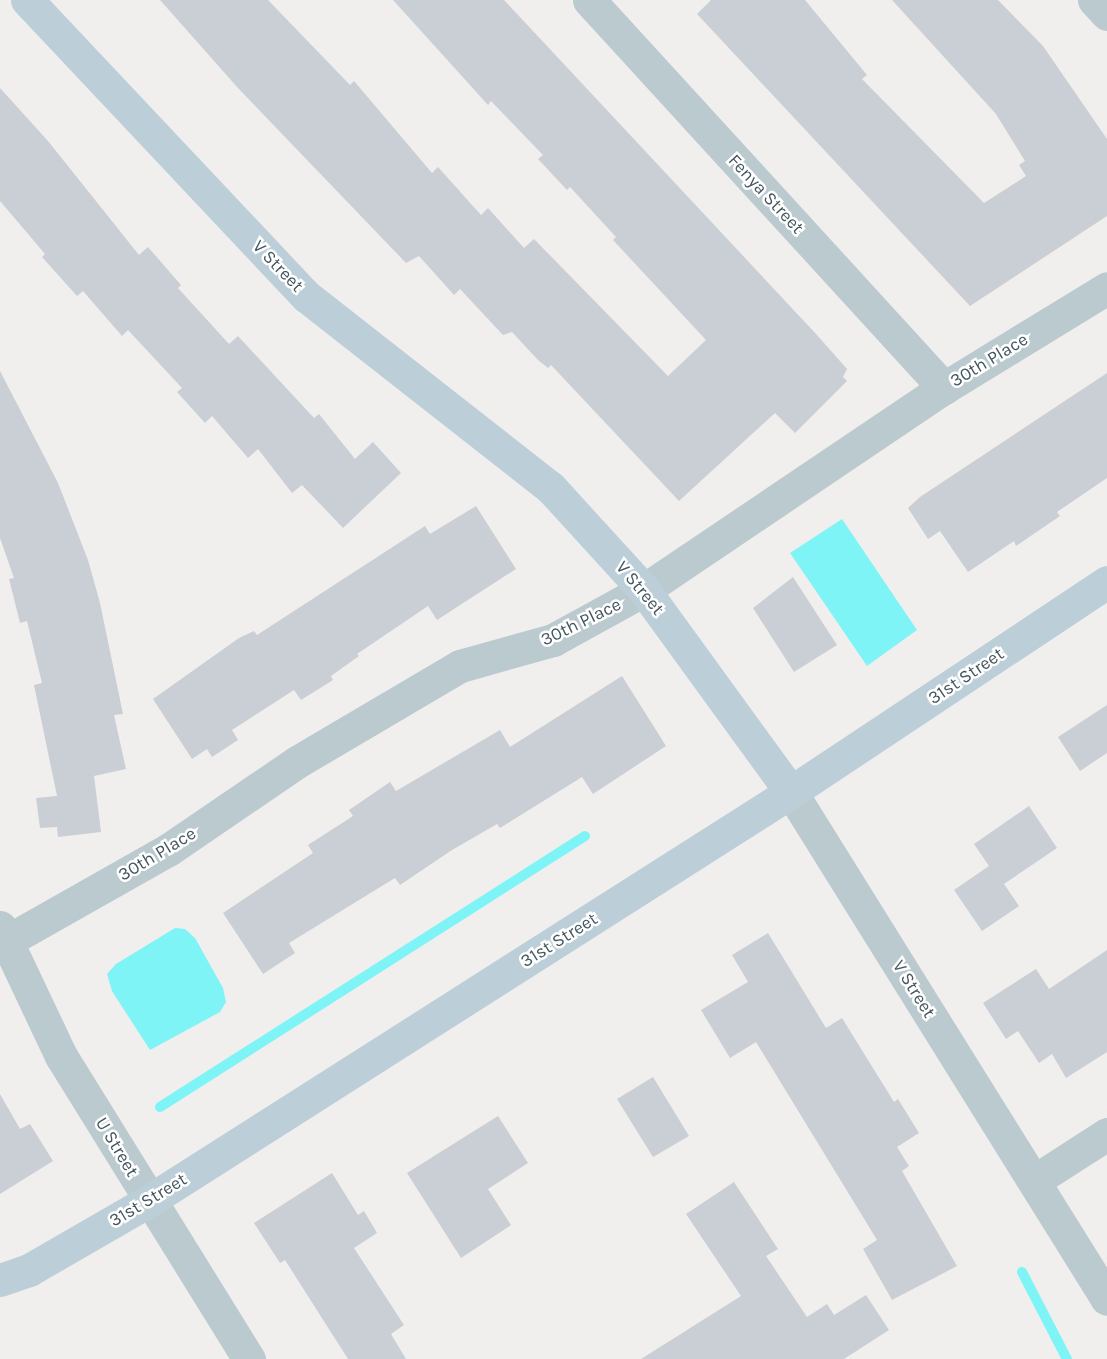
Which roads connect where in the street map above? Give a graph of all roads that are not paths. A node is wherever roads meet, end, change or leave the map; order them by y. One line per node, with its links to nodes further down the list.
1 (27, 0): 8 (street, V Street)
2 (589, 0): 6 (street, Fenya Street)
3 (1094, 0): 4 (street)
4 (1107, 14)
5 (1107, 288): 6 (street, 30th Place)
6 (944, 388): 8 (street, 30th Place)
7 (1107, 582): 9 (street, 31st Street)
8 (644, 590): 9 (street, V Street); 10 (street, 30th Place)
9 (791, 792): 12 (street, V Street); 13 (street, 31st Street)
10 (2, 938): 13 (street, U Street)
11 (1107, 1134): 12 (street)
12 (1034, 1181): 15 (street, V Street)
13 (150, 1200): 14 (street, 31st Street); 16 (street, U Street)
14 (0, 1280)
15 (1107, 1299)
16 (249, 1359)

